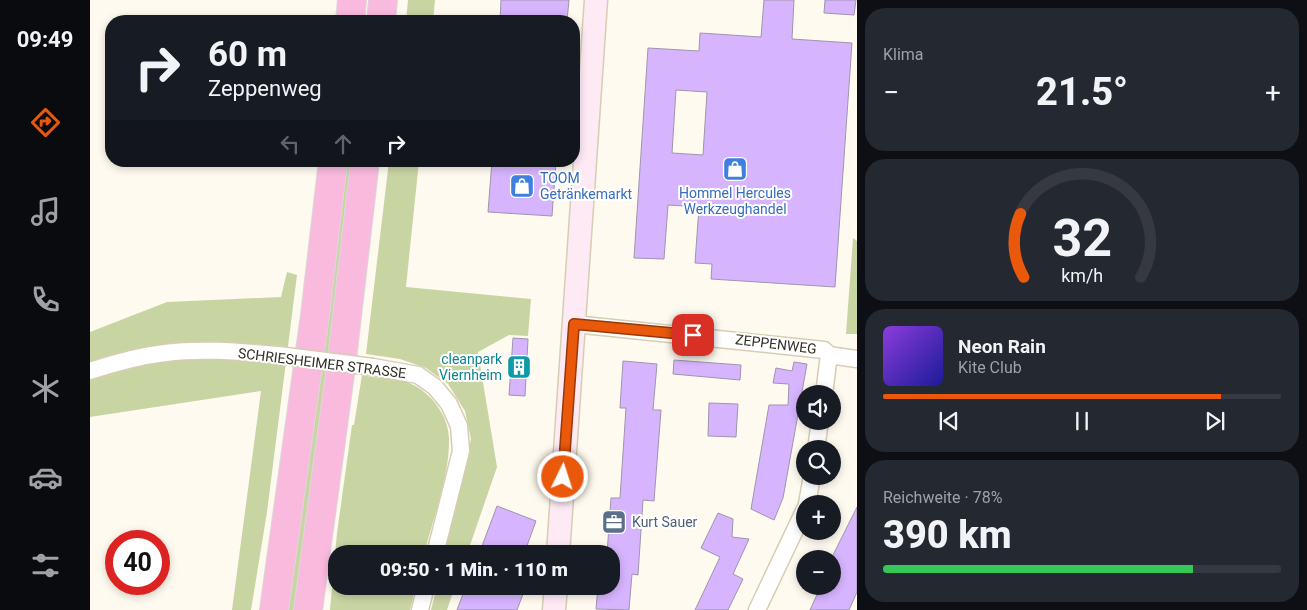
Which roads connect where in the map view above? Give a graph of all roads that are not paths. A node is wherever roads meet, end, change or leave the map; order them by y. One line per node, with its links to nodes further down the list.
1 (352, 0): 4 (highway)
2 (383, 0): 5 (highway)
3 (596, 0): 8 (street)
4 (351, 15)
5 (381, 15)
6 (332, 167): 18 (highway)
7 (364, 167): 19 (highway)
8 (574, 324): 9 (street, ZEPPENWEG); 15 (street)
9 (830, 355): 10 (street, ZEPPENWEG); 12 (street)
10 (857, 359)
11 (90, 371): 14 (street, SCHRIESHEIMER STRASSE, bridge)
12 (825, 385)
13 (796, 528): 22 (street)
14 (437, 545)
15 (559, 545)
16 (424, 595): 20 (street)
17 (555, 595): 21 (street)
18 (274, 610)
19 (308, 610)
20 (420, 610)
21 (554, 610)
22 (757, 610)

